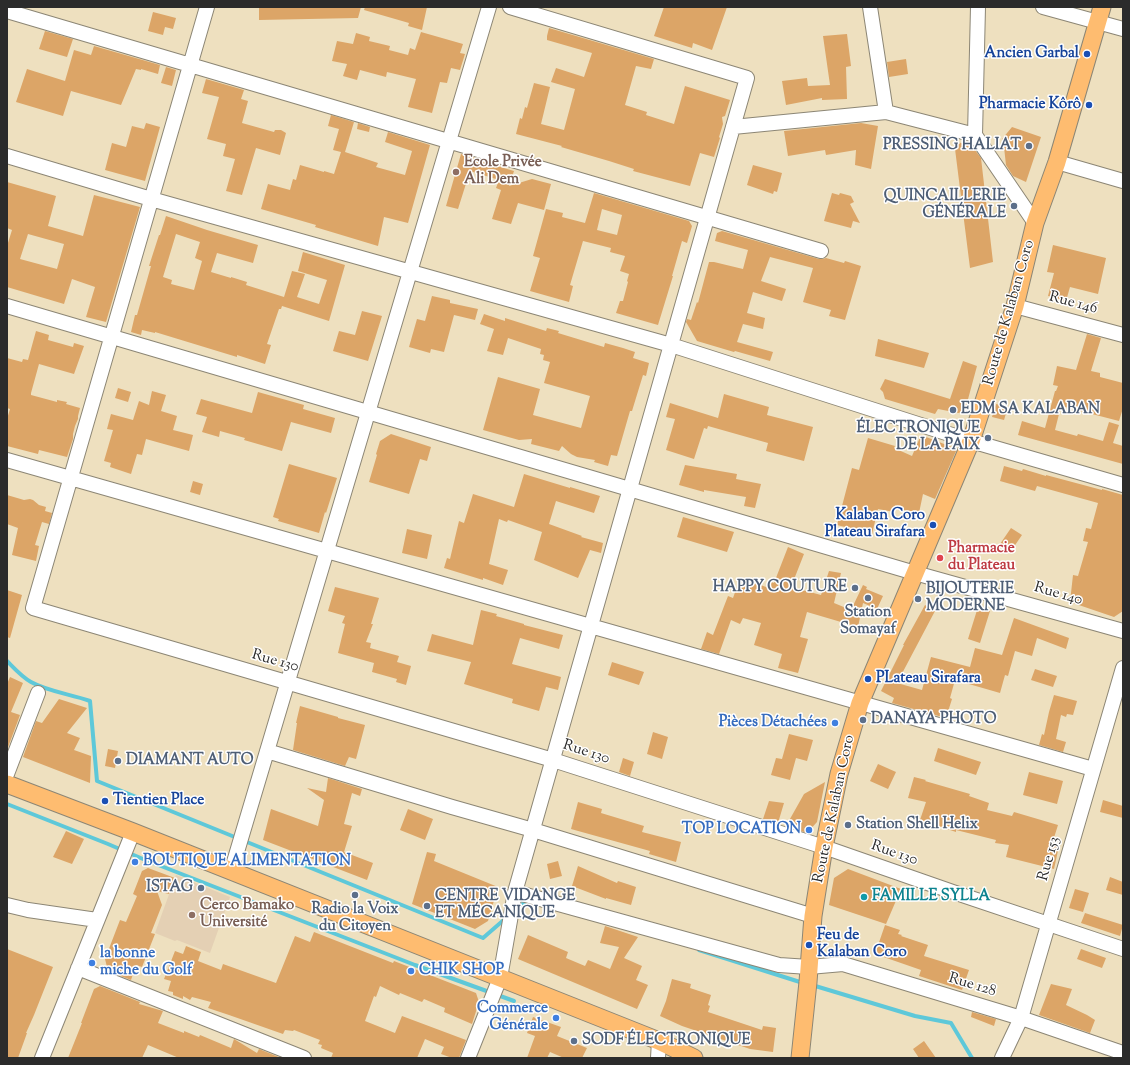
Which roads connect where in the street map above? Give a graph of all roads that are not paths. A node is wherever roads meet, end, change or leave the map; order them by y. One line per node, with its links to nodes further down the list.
1 (206, 7): 10 (street)
2 (489, 7): 14 (street)
3 (510, 7): 12 (street)
4 (870, 7): 11 (street)
5 (978, 7): 13 (street)
6 (1043, 7): 8 (street)
7 (7, 11): 10 (street)
8 (1099, 14): 9 (street); 16 (main road, Route de Kalaban Coro)
9 (1123, 29)
10 (190, 65): 14 (street); 18 (street)
11 (886, 112): 12 (street); 13 (street)
12 (733, 127): 19 (street)
13 (975, 135): 20 (street)
14 (449, 141): 19 (street); 22 (street)
15 (7, 156): 18 (street)
16 (1056, 162): 17 (street); 20 (main road, Route de Kalaban Coro)
17 (1123, 181)
18 (151, 199): 22 (street); 26 (street)
19 (708, 217): 21 (street); 27 (street)
20 (1035, 223): 24 (main road, Route de Kalaban Coro)
21 (821, 250)
22 (410, 272): 27 (street); 28 (street)
23 (7, 306): 26 (street, Rue 140)
24 (1015, 306): 25 (street, Rue 146); 29 (main road, Route de Kalaban Coro)
25 (1123, 335)
26 (111, 337): 28 (street, Rue 140); 31 (street)
27 (671, 345): 29 (street); 33 (street)
28 (368, 412): 33 (street, Rue 140); 34 (street)
29 (971, 441): 32 (street); 35 (main road, Route de Kalaban Coro)
30 (7, 460): 31 (street)
31 (70, 478): 34 (street); 39 (street, Rue 130)
32 (1123, 485)
33 (630, 489): 35 (street, Rue 140); 36 (street)
34 (327, 551): 36 (street); 39 (street)
35 (916, 573): 37 (street, Rue 140); 41 (main road, Route de Kalaban Coro)
36 (591, 626): 41 (street); 43 (street)
37 (1123, 631)
38 (1123, 668): 44 (street, Rue 153)
39 (288, 683): 42 (street); 43 (street, Rue 130)
40 (38, 694): 45 (street)
41 (860, 703): 44 (street); 49 (main road, Route de Kalaban Coro)
42 (267, 751): 47 (street); 50 (street)
43 (553, 760): 47 (street); 49 (street, Rue 130)
44 (1094, 769): 55 (street, Rue 153)
45 (7, 774)
46 (7, 784): 48 (main road)
47 (533, 830): 51 (street); 53 (street)
48 (133, 832): 50 (main road); 54 (street)
49 (824, 847): 53 (main road, Route de Kalaban Coro); 55 (street, Rue 130)
50 (231, 872): 59 (main road)
51 (515, 892): 58 (street, Rue 128); 59 (street)
52 (7, 905): 54 (street)
53 (813, 916): 58 (main road, Route de Kalaban Coro)
54 (97, 920): 57 (street)
55 (1049, 924): 56 (street, Rue 130); 60 (street, Rue 153)
56 (1123, 949)
57 (78, 968): 63 (street); 64 (street)
58 (809, 975): 60 (street, Rue 128); 68 (main road, Route de Kalaban Coro)
59 (500, 978): 61 (main road); 65 (street)
60 (1021, 1018): 62 (street, Rue 128); 69 (street, Rue 153)
61 (659, 1041): 66 (street); 67 (main road)
62 (1123, 1053)
63 (42, 1058)
64 (304, 1058)
65 (468, 1058)
66 (658, 1058)
67 (694, 1058)
68 (800, 1058)
69 (1002, 1058)

